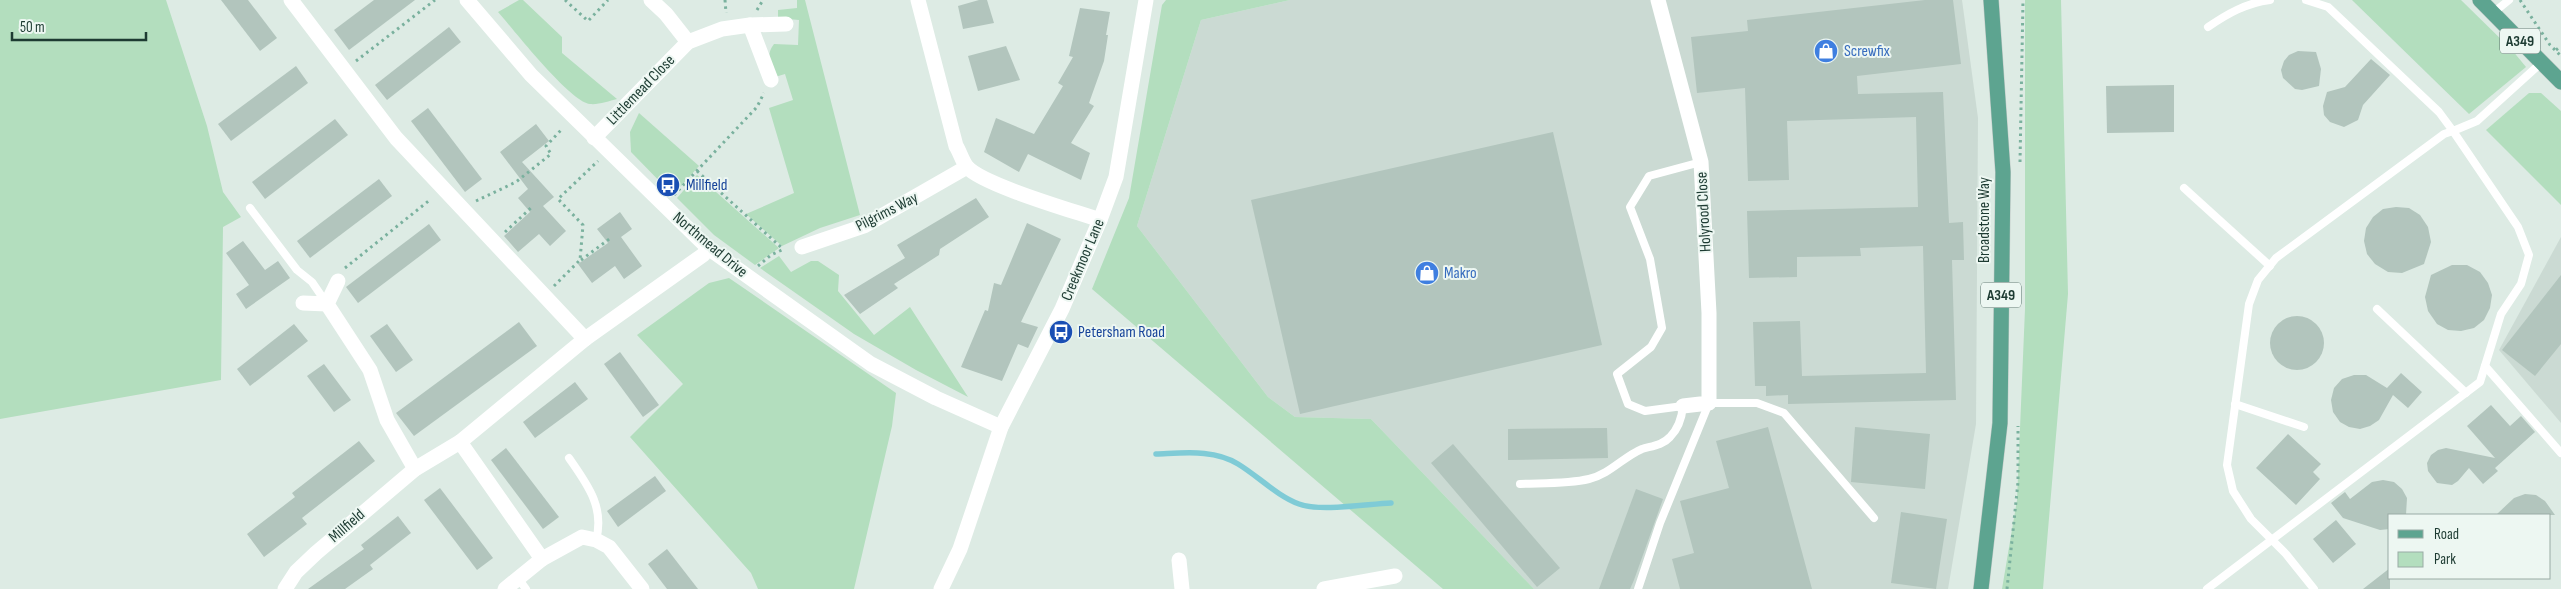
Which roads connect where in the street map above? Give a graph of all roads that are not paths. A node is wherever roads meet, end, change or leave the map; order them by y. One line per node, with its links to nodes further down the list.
1 (291, 0): 34 (street)
2 (467, 0): 21 (street, Northmead Drive)
3 (918, 0): 23 (street)
4 (1146, 0): 26 (street, Creekmoor Lane)
5 (1658, 0): 22 (street, Holyrood Close)
6 (1991, 0): 61 (main road, Broadstone Way / A349)
7 (2270, 0): 15 (lane)
8 (2306, 0): 20 (lane)
9 (2480, 0): 12 (main road, A349)
10 (2508, 0): 12 (lane)
11 (654, 1): 16 (street, Littlemead Close)
12 (2493, 13): 17 (main road, A349)
13 (786, 24): 14 (street, Littlemead Close)
14 (750, 25): 16 (street, Littlemead Close); 18 (street)
15 (2208, 27)
16 (688, 42): 21 (street, Littlemead Close)
17 (2542, 62): 19 (main road, A349); 20 (lane)
18 (771, 80)
19 (2561, 82)
20 (2453, 131): 29 (lane); 35 (lane)
21 (594, 138): 28 (street, Northmead Drive)
22 (1701, 162): 37 (street, Holyrood Close); 39 (lane)
23 (967, 167): 26 (street); 27 (street, Pilgrims Way)
24 (2184, 188): 29 (lane)
25 (250, 208): 32 (lane)
26 (1100, 220): 40 (street, Creekmoor Lane)
27 (802, 247)
28 (708, 248): 34 (street, Millfield); 40 (street, Northmead Drive)
29 (2270, 266): 38 (lane)
30 (338, 281): 32 (street)
31 (303, 303): 32 (street)
32 (328, 304): 45 (street)
33 (2377, 309): 36 (lane)
34 (585, 339): 42 (street, Millfield)
35 (2485, 366): 36 (lane); 43 (lane)
36 (2466, 393): 48 (lane)
37 (1709, 403): 39 (street); 47 (lane); 60 (lane)
38 (2235, 404): 41 (lane); 48 (lane)
39 (1682, 406): 46 (lane)
40 (1002, 427): 57 (street, Creekmoor Lane)
41 (2304, 427)
42 (460, 442): 45 (street, Millfield); 50 (street)
43 (2561, 454)
44 (569, 458): 49 (lane)
45 (415, 469): 54 (street, Millfield)
46 (1520, 484)
47 (1874, 518)
48 (2271, 539): 62 (lane); 63 (lane)
49 (596, 540): 50 (street); 56 (street)
50 (542, 559): 53 (street)
51 (1179, 560): 58 (street)
52 (1395, 576): 59 (street)
53 (522, 584): 55 (street)
54 (285, 589)
55 (505, 589)
56 (642, 589)
57 (941, 589)
58 (1182, 589)
59 (1324, 589)
60 (1638, 589)
61 (1981, 589)
62 (2207, 589)
63 (2314, 589)

